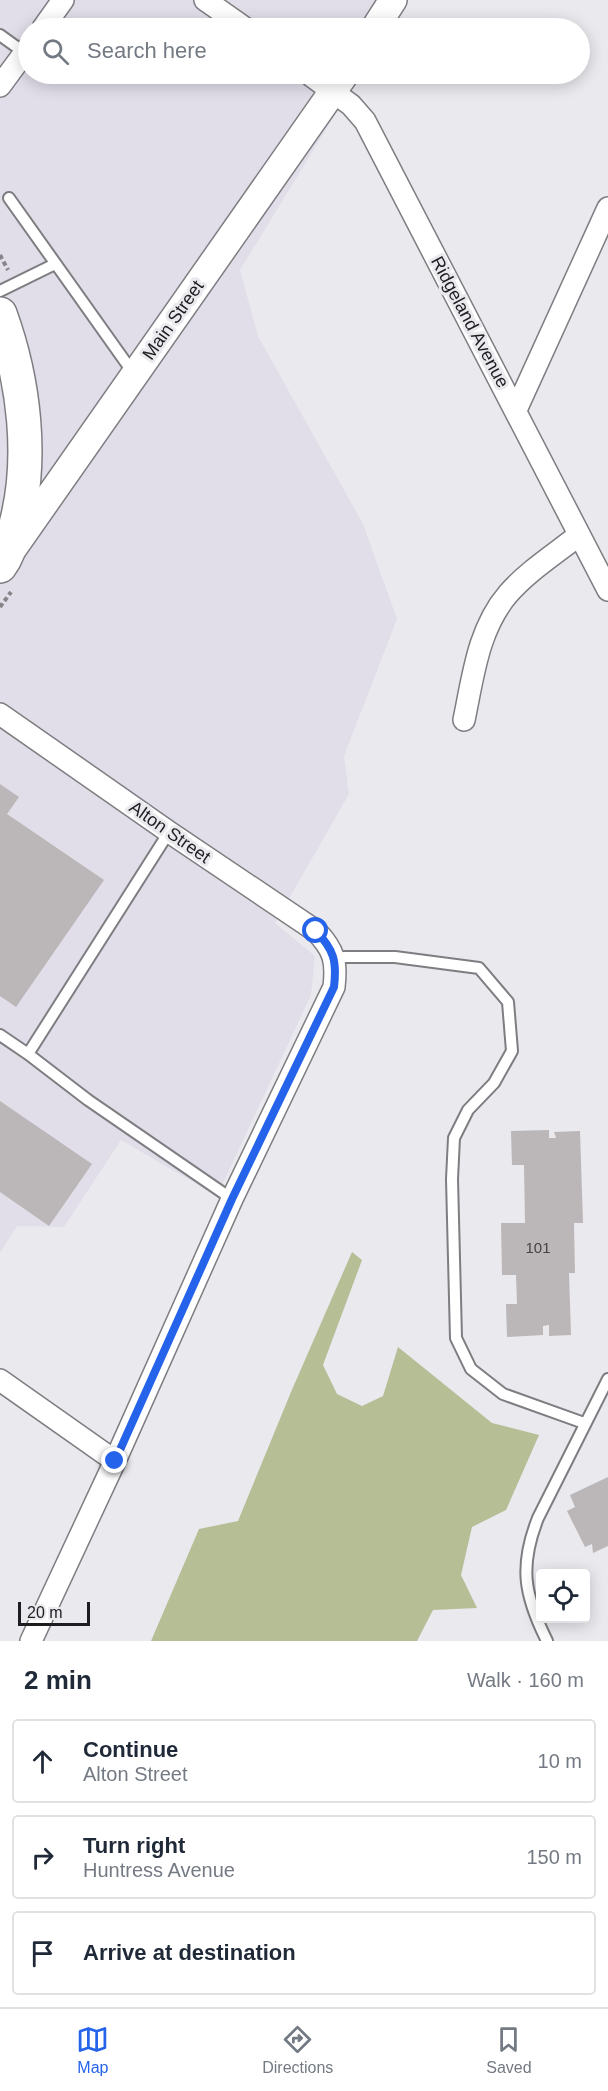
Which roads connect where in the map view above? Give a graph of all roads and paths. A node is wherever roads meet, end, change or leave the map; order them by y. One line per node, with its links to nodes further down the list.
1 (63, 0): 4 (street)
2 (205, 0): 5 (street)
3 (393, 0): 6 (street)
4 (50, 18)
5 (231, 18)
6 (381, 18)
7 (0, 34): 8 (lane)
8 (18, 45)
9 (18, 62): 12 (street)
10 (338, 84): 18 (street, Main Street)
11 (340, 84): 19 (street, Ridgeland Avenue)
12 (0, 86)
13 (9, 198): 15 (lane)
14 (608, 207): 19 (street)
15 (55, 264): 16 (lane); 18 (lane)
16 (0, 291)
17 (0, 314): 21 (main road)
18 (134, 374): 21 (street, Main Street)
19 (516, 410): 20 (street, Ridgeland Avenue)
20 (579, 535): 22 (street, Ridgeland Avenue); 24 (street)
21 (4, 561)
22 (608, 590)
23 (0, 714): 25 (street, Alton Street)
24 (464, 720)
25 (169, 832): 26 (street, Alton Street); 28 (lane)
26 (334, 957): 29 (street); 32 (lane)
27 (0, 1035): 28 (lane)
28 (28, 1054): 29 (lane)
29 (232, 1199): 33 (street)
30 (608, 1378): 32 (lane)
31 (0, 1380): 33 (street)
32 (584, 1424): 35 (lane)
33 (115, 1461): 34 (street)
34 (31, 1641)
35 (547, 1641)

